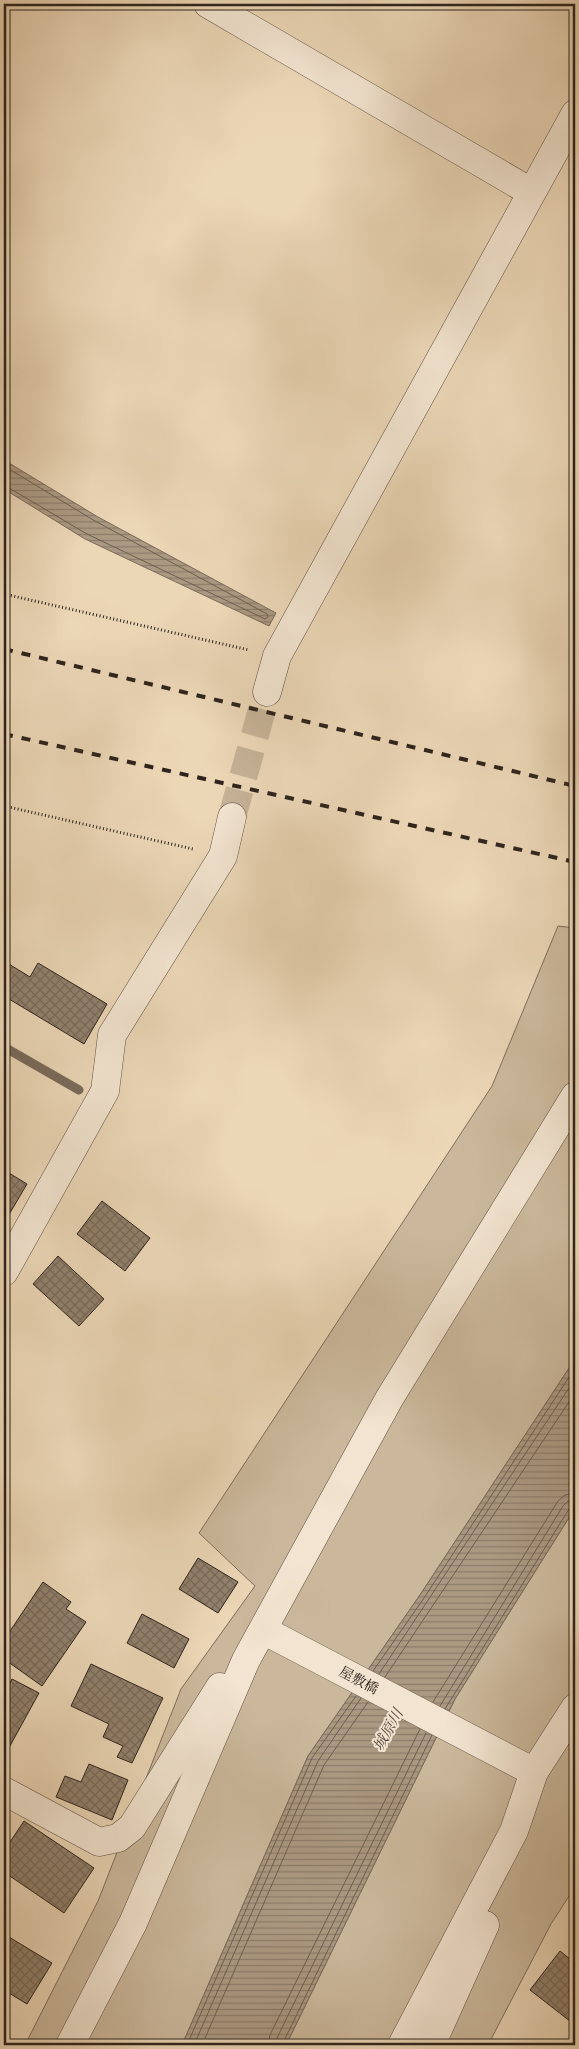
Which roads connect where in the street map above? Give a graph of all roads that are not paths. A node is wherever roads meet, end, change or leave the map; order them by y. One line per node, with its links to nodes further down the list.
1 (208, 4): 3 (street)
2 (575, 114): 3 (street)
3 (531, 192): 4 (street)
4 (266, 692)
5 (232, 817): 7 (street)
6 (575, 1096): 8 (street)
7 (4, 1272)
8 (263, 1630): 9 (street); 11 (street, 屋敷橋)
9 (246, 1660): 12 (street); 14 (street)
10 (575, 1708): 11 (street)
11 (534, 1772): 13 (street)
12 (4, 1791)
13 (514, 1831): 15 (street); 16 (street)
14 (70, 2045)
15 (402, 2045)
16 (431, 2045)

